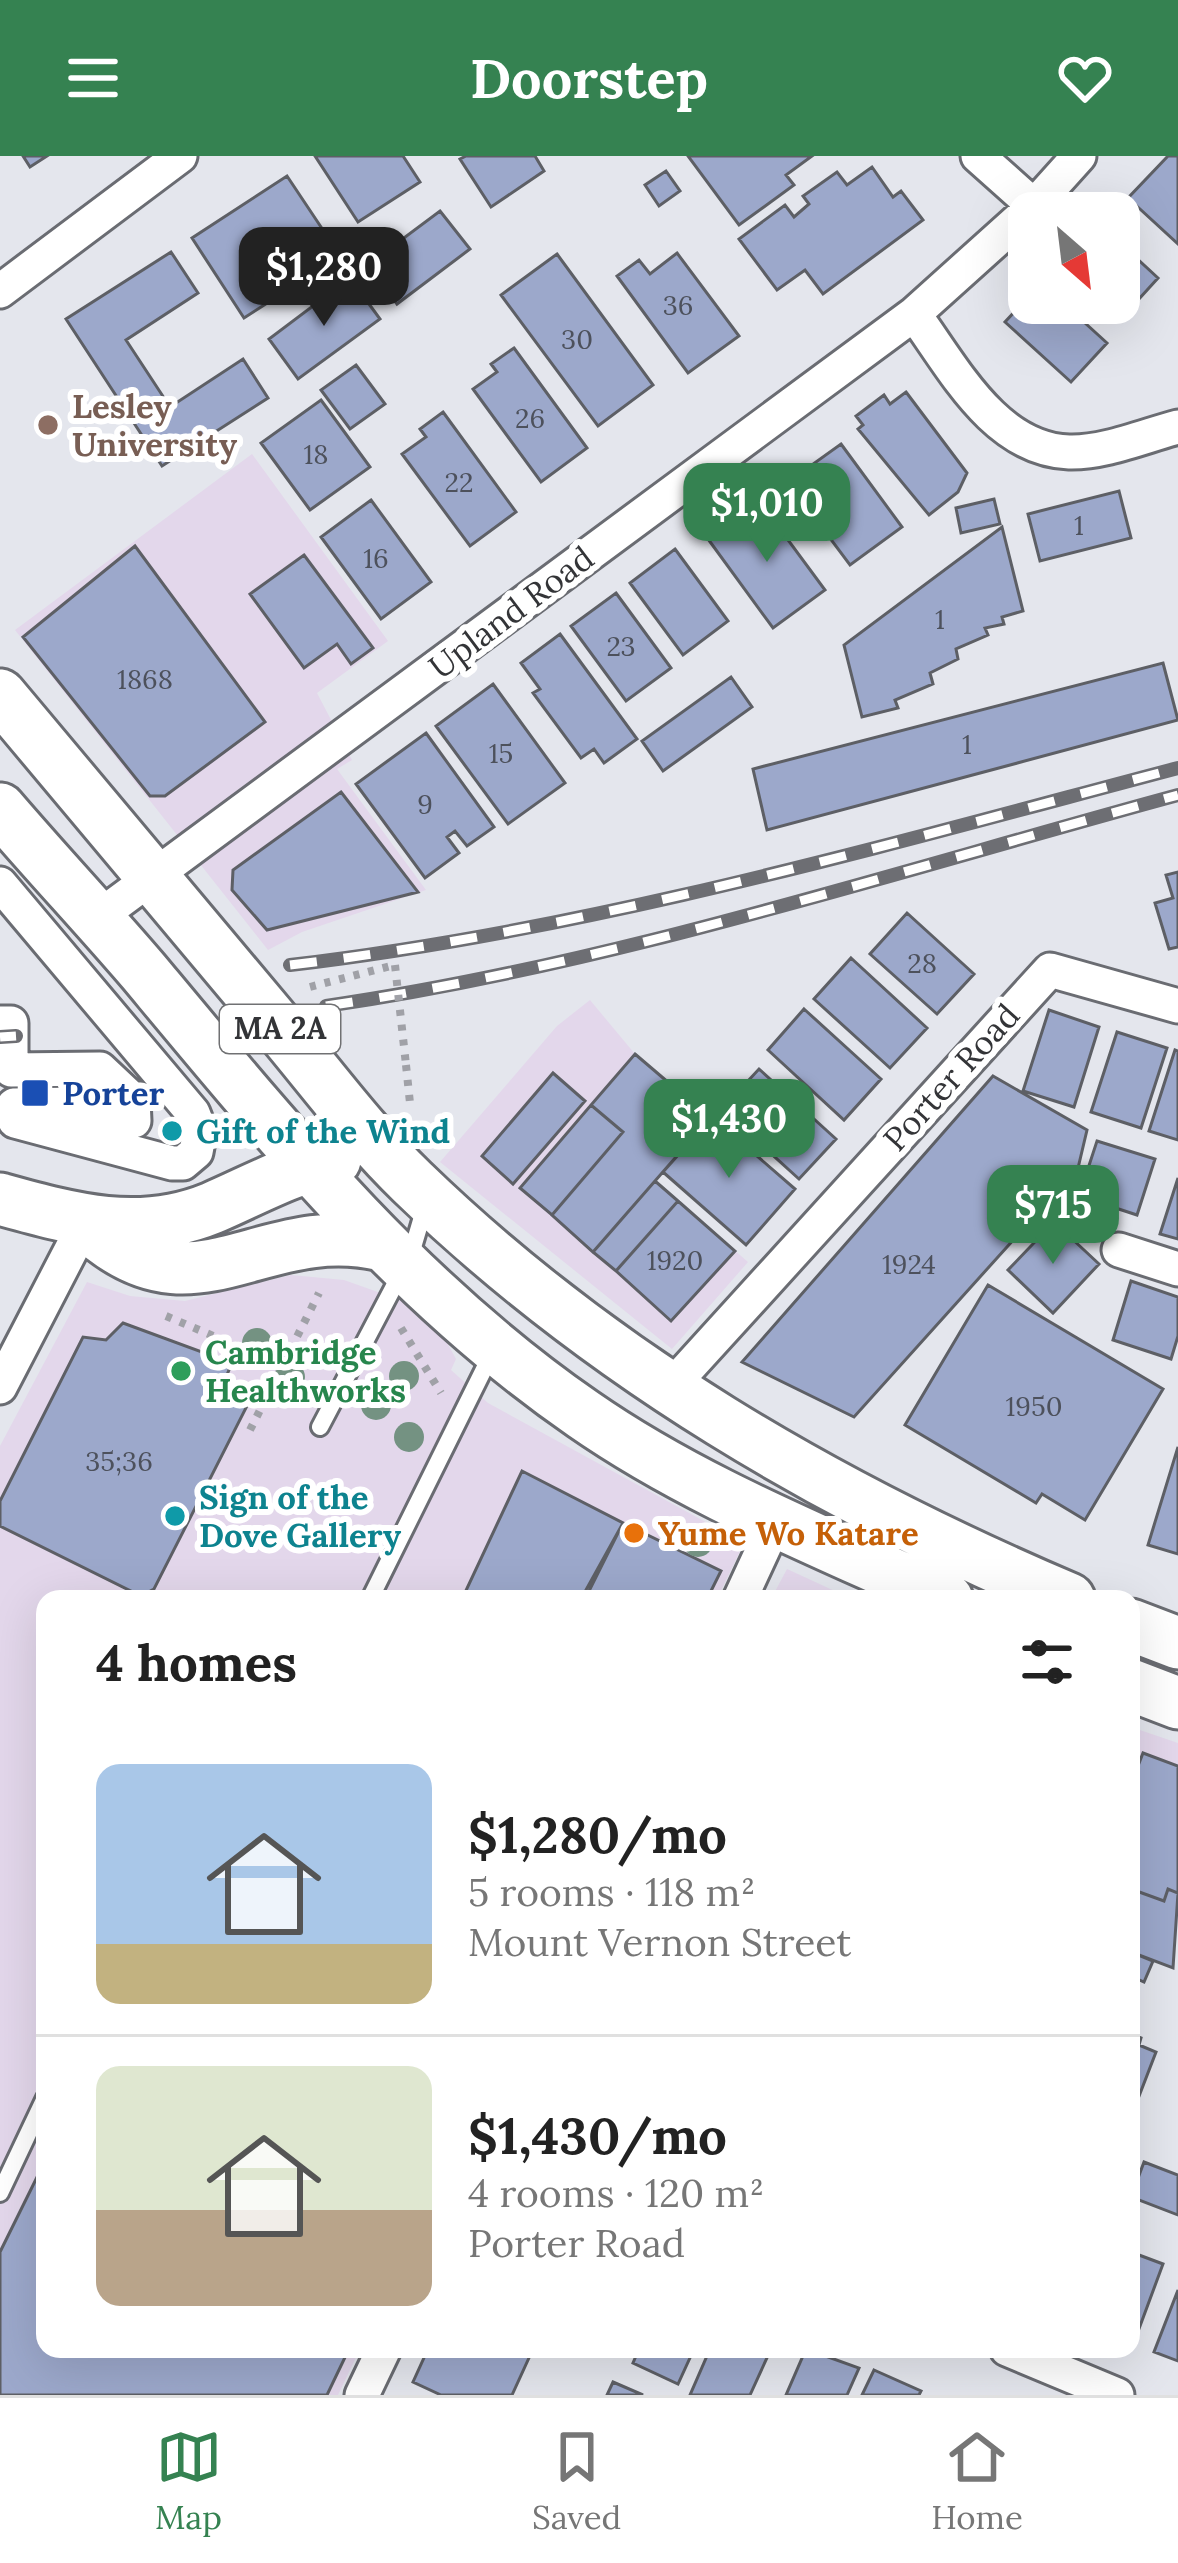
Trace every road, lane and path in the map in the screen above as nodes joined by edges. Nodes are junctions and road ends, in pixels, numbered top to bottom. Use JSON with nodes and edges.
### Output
{"nodes":[{"id":1,"x":180,"y":156,"type":"edge"},
{"id":2,"x":978,"y":156,"type":"edge"},
{"id":3,"x":1079,"y":156,"type":"edge"},
{"id":4,"x":1018,"y":192,"type":"edge"},
{"id":5,"x":1047,"y":192,"type":"edge"},
{"id":6,"x":1008,"y":229,"type":"edge"},
{"id":7,"x":0,"y":291,"type":"edge"},
{"id":8,"x":914,"y":314,"type":"junction"},
{"id":9,"x":1178,"y":427,"type":"edge"},
{"id":10,"x":0,"y":695,"type":"edge"},
{"id":11,"x":0,"y":809,"type":"edge"},
{"id":12,"x":153,"y":878,"type":"junction"},
{"id":13,"x":0,"y":884,"type":"edge"},
{"id":14,"x":98,"y":918,"type":"junction"},
{"id":15,"x":310,"y":987,"type":"dead end"},
{"id":16,"x":1178,"y":1006,"type":"edge"},
{"id":17,"x":0,"y":1023,"type":"edge"},
{"id":18,"x":410,"y":1103,"type":"dead end"},
{"id":19,"x":308,"y":1167,"type":"junction"},
{"id":20,"x":418,"y":1188,"type":"junction"},
{"id":21,"x":0,"y":1199,"type":"edge"},
{"id":22,"x":85,"y":1223,"type":"junction"},
{"id":23,"x":1119,"y":1250,"type":"dead end"},
{"id":24,"x":1178,"y":1270,"type":"edge"},
{"id":25,"x":393,"y":1276,"type":"junction"},
{"id":26,"x":319,"y":1293,"type":"dead end"},
{"id":27,"x":166,"y":1316,"type":"dead end"},
{"id":28,"x":495,"y":1348,"type":"junction"},
{"id":29,"x":282,"y":1365,"type":"junction"},
{"id":30,"x":0,"y":1387,"type":"edge"},
{"id":31,"x":668,"y":1390,"type":"junction"},
{"id":32,"x":441,"y":1393,"type":"dead end"},
{"id":33,"x":320,"y":1427,"type":"dead end"},
{"id":34,"x":250,"y":1430,"type":"dead end"},
{"id":35,"x":777,"y":1520,"type":"junction"},
{"id":36,"x":374,"y":1590,"type":"edge"},
{"id":37,"x":744,"y":1590,"type":"edge"},
{"id":38,"x":928,"y":1590,"type":"edge"},
{"id":39,"x":1050,"y":1590,"type":"edge"},
{"id":40,"x":1140,"y":1628,"type":"edge"},
{"id":41,"x":1178,"y":1643,"type":"edge"},
{"id":42,"x":36,"y":2117,"type":"edge"},
{"id":43,"x":0,"y":2193,"type":"edge"},
{"id":44,"x":380,"y":2358,"type":"edge"},
{"id":45,"x":1029,"y":2358,"type":"edge"},
{"id":46,"x":366,"y":2394,"type":"edge"},
{"id":47,"x":1118,"y":2395,"type":"edge"}],
"edges":[{"from":1,"to":7,"type":"street"},
{"from":2,"to":4,"type":"street"},
{"from":3,"to":5,"type":"street","name":"Upland Road"},
{"from":6,"to":8,"type":"street","name":"Upland Road"},
{"from":8,"to":9,"type":"street"},
{"from":8,"to":12,"type":"street","name":"Upland Road"},
{"from":10,"to":12,"type":"main road","number":"MA 2A"},
{"from":11,"to":14,"type":"main road","number":"MA 2A"},
{"from":12,"to":14,"type":"street","name":"Upland Road"},
{"from":12,"to":20,"type":"main road","number":"MA 2A"},
{"from":13,"to":17,"type":"street"},
{"from":14,"to":19,"type":"main road","number":"MA 2A"},
{"from":15,"to":18,"type":"path","bridge":true},
{"from":16,"to":31,"type":"street","name":"Porter Road"},
{"from":19,"to":20,"type":"main road"},
{"from":19,"to":22,"type":"main road"},
{"from":19,"to":25,"type":"main road","number":"MA 2A"},
{"from":20,"to":25,"type":"lane"},
{"from":20,"to":31,"type":"main road","number":"MA 2A"},
{"from":21,"to":22,"type":"main road"},
{"from":22,"to":25,"type":"main road"},
{"from":22,"to":30,"type":"street"},
{"from":23,"to":24,"type":"street"},
{"from":25,"to":28,"type":"main road","number":"MA 2A"},
{"from":25,"to":32,"type":"path"},
{"from":25,"to":33,"type":"lane"},
{"from":26,"to":29,"type":"path"},
{"from":27,"to":29,"type":"path"},
{"from":28,"to":35,"type":"main road","number":"MA 2A"},
{"from":28,"to":36,"type":"lane"},
{"from":29,"to":34,"type":"path"},
{"from":31,"to":39,"type":"main road","number":"MA 2A"},
{"from":35,"to":37,"type":"street"},
{"from":35,"to":38,"type":"main road","number":"MA 2A"},
{"from":40,"to":41,"type":"main road"},
{"from":42,"to":43,"type":"lane"},
{"from":44,"to":46,"type":"street"},
{"from":45,"to":47,"type":"street"}]}
